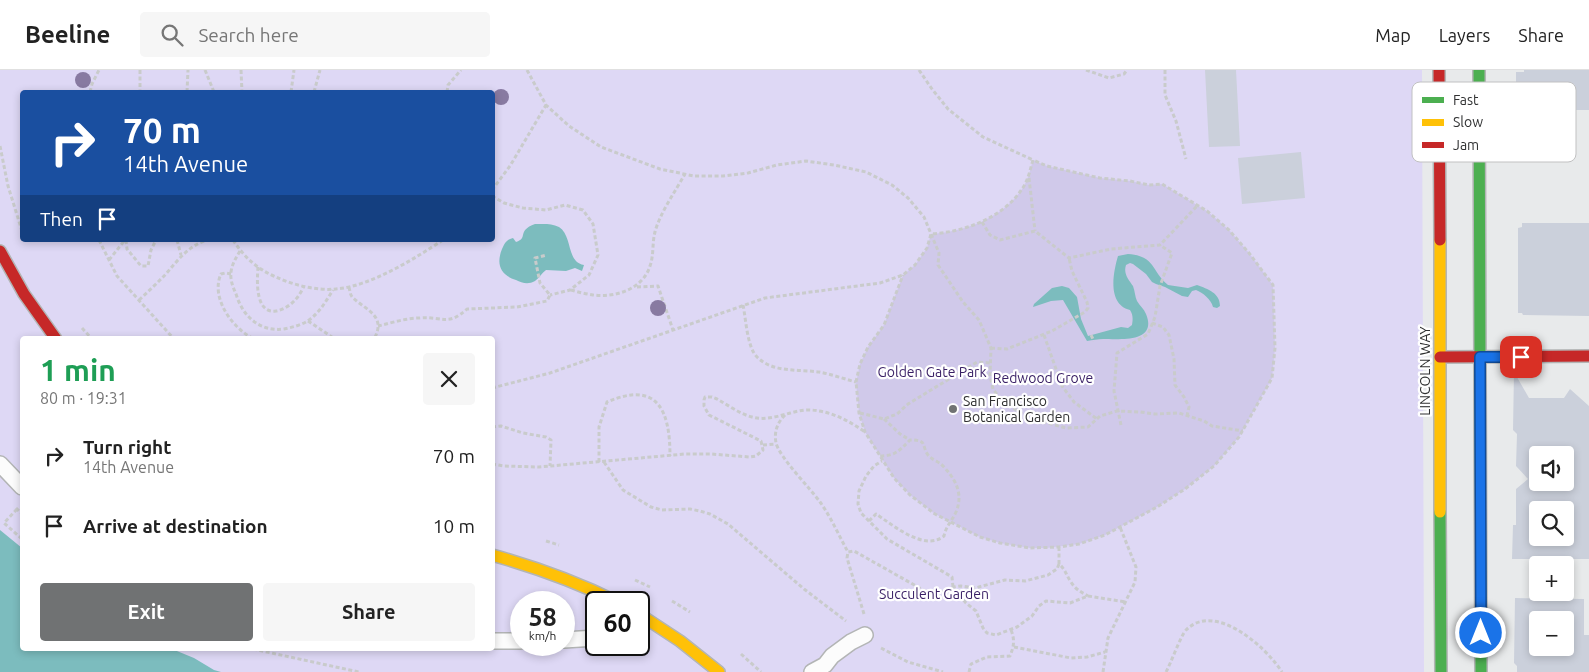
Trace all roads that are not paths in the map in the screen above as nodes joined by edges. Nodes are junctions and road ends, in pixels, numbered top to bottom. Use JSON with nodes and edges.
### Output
{"nodes":[{"id":1,"x":1439,"y":162,"type":"edge"},
{"id":2,"x":1479,"y":162,"type":"edge"},
{"id":3,"x":0,"y":252,"type":"edge"},
{"id":4,"x":54,"y":336,"type":"edge"},
{"id":5,"x":1589,"y":356,"type":"edge"},
{"id":6,"x":1440,"y":357,"type":"junction"},
{"id":7,"x":1480,"y":357,"type":"junction"},
{"id":8,"x":0,"y":464,"type":"edge"},
{"id":9,"x":20,"y":485,"type":"edge"},
{"id":10,"x":495,"y":556,"type":"edge"},
{"id":11,"x":594,"y":591,"type":"edge"},
{"id":12,"x":650,"y":621,"type":"edge"},
{"id":13,"x":866,"y":636,"type":"road end"},
{"id":14,"x":495,"y":641,"type":"edge"},
{"id":15,"x":510,"y":641,"type":"edge"},
{"id":16,"x":719,"y":672,"type":"edge"},
{"id":17,"x":812,"y":672,"type":"edge"},
{"id":18,"x":1441,"y":672,"type":"edge"},
{"id":19,"x":1481,"y":672,"type":"edge"}],
"edges":[{"from":1,"to":6,"type":"main road","name":"LINCOLN WAY"},
{"from":2,"to":7,"type":"main road"},
{"from":3,"to":4,"type":"main road"},
{"from":5,"to":7,"type":"main road"},
{"from":6,"to":7,"type":"main road"},
{"from":6,"to":18,"type":"main road","name":"LINCOLN WAY"},
{"from":7,"to":19,"type":"main road"},
{"from":8,"to":9,"type":"lane"},
{"from":10,"to":11,"type":"main road"},
{"from":12,"to":16,"type":"main road"},
{"from":13,"to":17,"type":"lane"},
{"from":14,"to":15,"type":"lane"}]}
